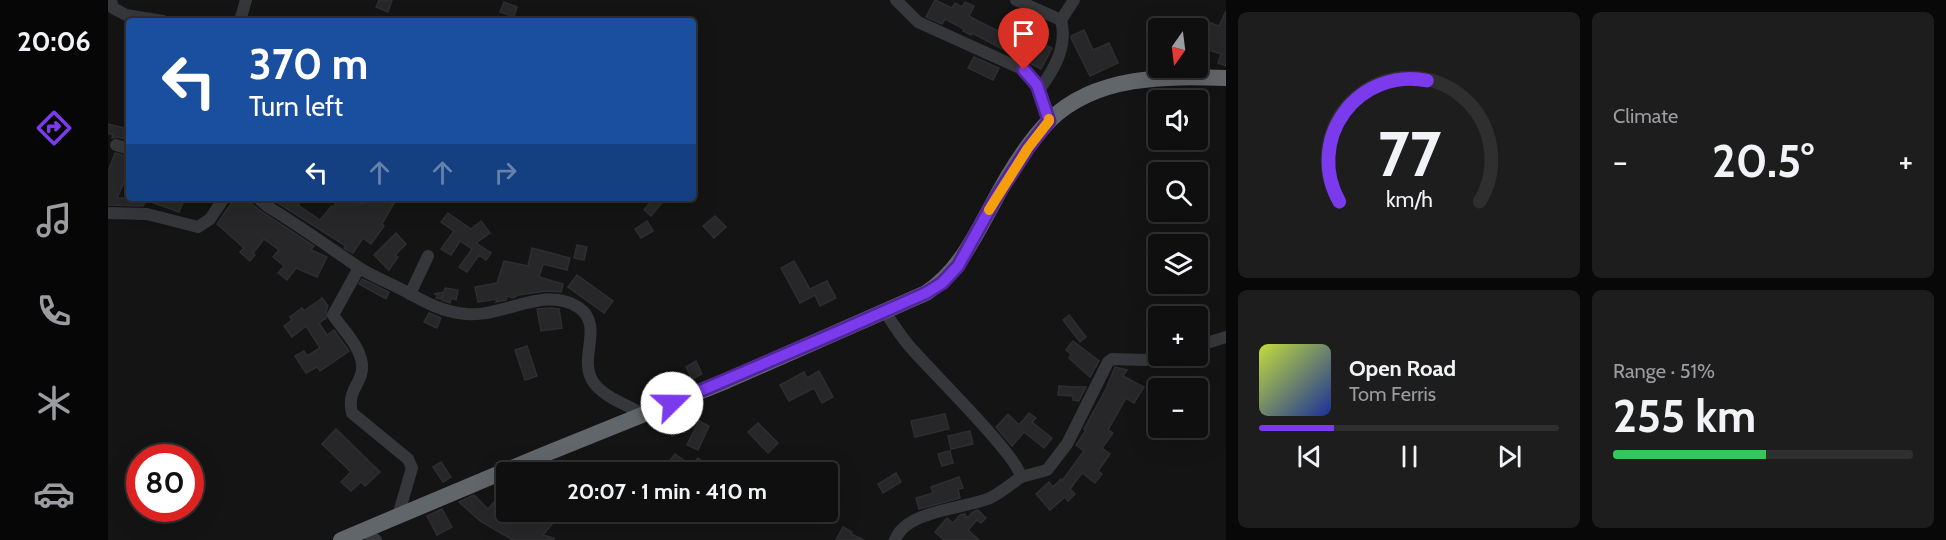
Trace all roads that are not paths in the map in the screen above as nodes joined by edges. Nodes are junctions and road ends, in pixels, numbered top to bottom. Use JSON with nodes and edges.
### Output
{"nodes":[{"id":1,"x":111,"y":0,"type":"edge"},
{"id":2,"x":246,"y":0,"type":"edge"},
{"id":3,"x":896,"y":0,"type":"edge"},
{"id":4,"x":1016,"y":0,"type":"edge"},
{"id":5,"x":1074,"y":0,"type":"edge"},
{"id":6,"x":144,"y":18,"type":"edge"},
{"id":7,"x":241,"y":18,"type":"edge"},
{"id":8,"x":1061,"y":20,"type":"junction"},
{"id":9,"x":1226,"y":78,"type":"edge"},
{"id":10,"x":1039,"y":90,"type":"junction"},
{"id":11,"x":1049,"y":121,"type":"junction"},
{"id":12,"x":116,"y":146,"type":"dead end"},
{"id":13,"x":126,"y":148,"type":"edge"},
{"id":14,"x":222,"y":201,"type":"edge"},
{"id":15,"x":261,"y":201,"type":"edge"},
{"id":16,"x":108,"y":213,"type":"edge"},
{"id":17,"x":428,"y":256,"type":"dead end"},
{"id":18,"x":359,"y":267,"type":"junction"},
{"id":19,"x":410,"y":294,"type":"junction"},
{"id":20,"x":884,"y":310,"type":"junction"},
{"id":21,"x":1226,"y":337,"type":"edge"},
{"id":22,"x":1208,"y":343,"type":"edge"},
{"id":23,"x":1148,"y":359,"type":"edge"},
{"id":24,"x":644,"y":414,"type":"junction"},
{"id":25,"x":1021,"y":477,"type":"junction"},
{"id":26,"x":398,"y":516,"type":"junction"},
{"id":27,"x":370,"y":535,"type":"edge"},
{"id":28,"x":341,"y":540,"type":"edge"},
{"id":29,"x":895,"y":540,"type":"edge"}],
"edges":[{"from":1,"to":6,"type":"street"},
{"from":2,"to":7,"type":"street"},
{"from":3,"to":10,"type":"street"},
{"from":4,"to":8,"type":"street"},
{"from":5,"to":8,"type":"street"},
{"from":8,"to":10,"type":"street"},
{"from":9,"to":11,"type":"highway"},
{"from":10,"to":11,"type":"street"},
{"from":11,"to":20,"type":"highway"},
{"from":12,"to":13,"type":"street"},
{"from":14,"to":16,"type":"street"},
{"from":15,"to":18,"type":"street"},
{"from":17,"to":19,"type":"street"},
{"from":18,"to":19,"type":"street"},
{"from":18,"to":26,"type":"street"},
{"from":19,"to":24,"type":"street"},
{"from":20,"to":24,"type":"highway"},
{"from":20,"to":25,"type":"street"},
{"from":21,"to":22,"type":"street"},
{"from":23,"to":25,"type":"street"},
{"from":24,"to":26,"type":"highway"},
{"from":25,"to":29,"type":"street"},
{"from":26,"to":27,"type":"highway"},
{"from":27,"to":28,"type":"highway"}]}
